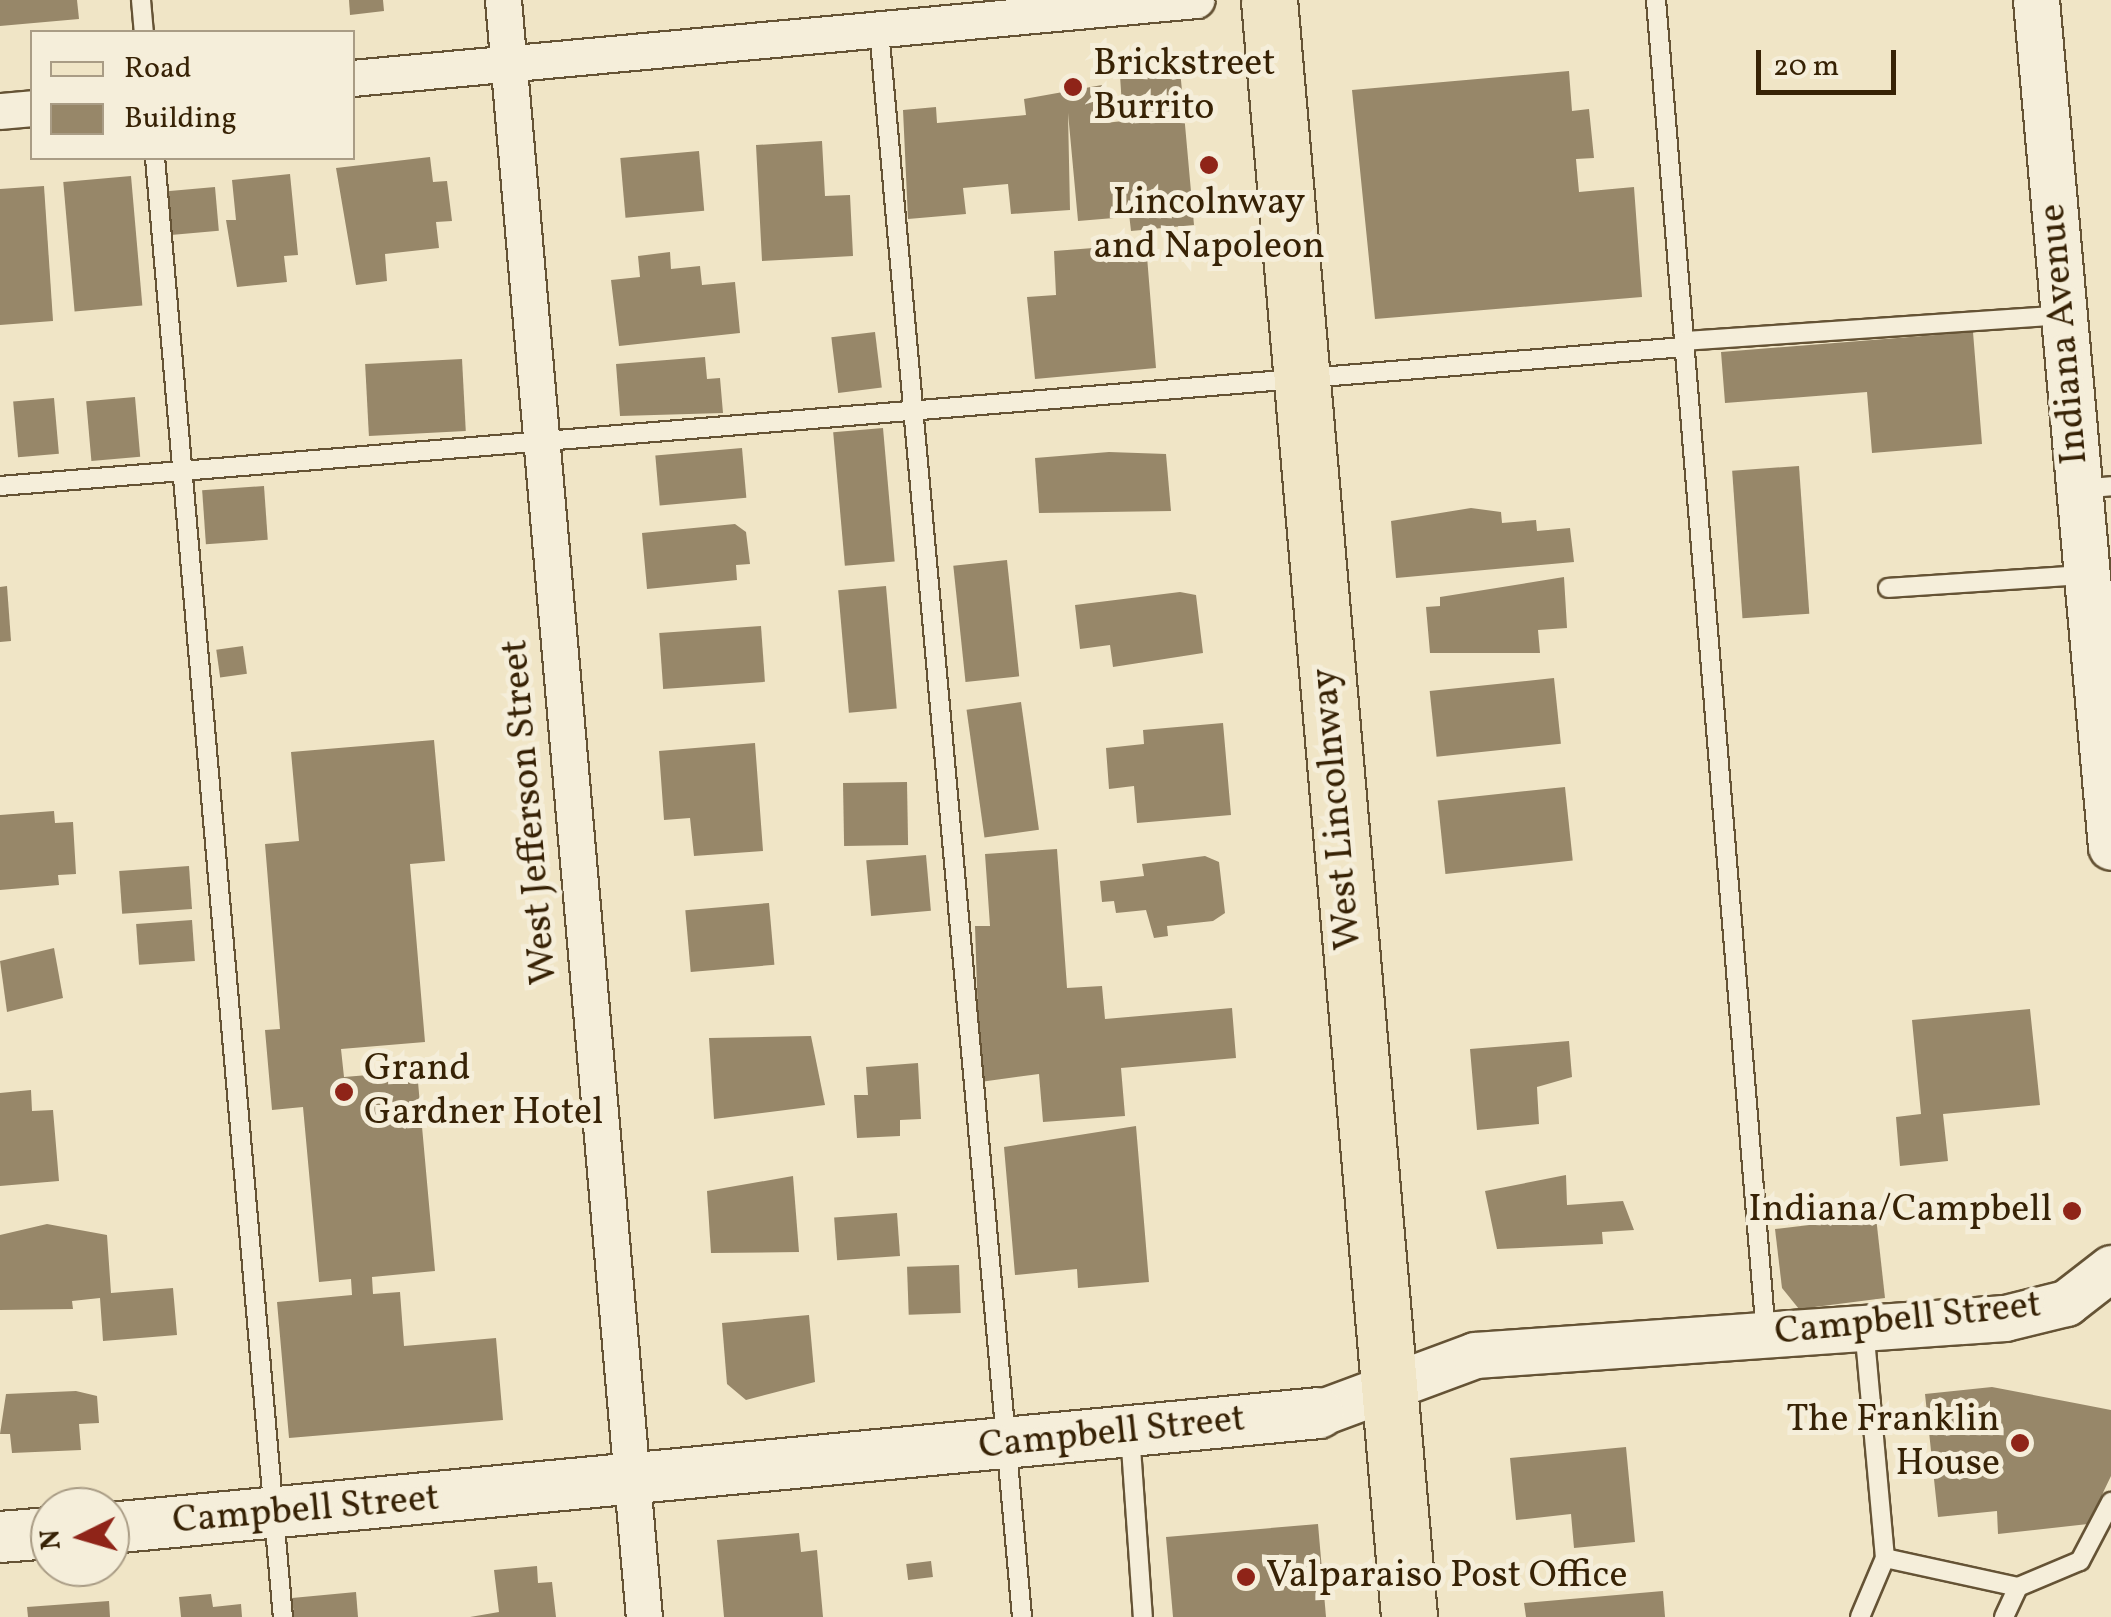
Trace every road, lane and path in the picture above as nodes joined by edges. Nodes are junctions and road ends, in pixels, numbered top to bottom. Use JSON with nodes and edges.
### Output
{"nodes":[{"id":1,"x":141,"y":0,"type":"edge"},
{"id":2,"x":502,"y":0,"type":"edge"},
{"id":3,"x":1196,"y":0,"type":"edge"},
{"id":4,"x":1269,"y":0,"type":"edge"},
{"id":5,"x":1656,"y":0,"type":"edge"},
{"id":6,"x":2036,"y":0,"type":"edge"},
{"id":7,"x":144,"y":30,"type":"edge"},
{"id":8,"x":879,"y":30,"type":"junction"},
{"id":9,"x":508,"y":64,"type":"junction"},
{"id":10,"x":355,"y":78,"type":"edge"},
{"id":11,"x":30,"y":108,"type":"edge"},
{"id":12,"x":0,"y":110,"type":"edge"},
{"id":13,"x":155,"y":160,"type":"edge"},
{"id":14,"x":2062,"y":315,"type":"junction"},
{"id":15,"x":1685,"y":344,"type":"junction"},
{"id":16,"x":1301,"y":378,"type":"junction"},
{"id":17,"x":913,"y":405,"type":"junction"},
{"id":18,"x":542,"y":444,"type":"junction"},
{"id":19,"x":182,"y":468,"type":"junction"},
{"id":20,"x":0,"y":486,"type":"edge"},
{"id":21,"x":2095,"y":487,"type":"edge"},
{"id":22,"x":2086,"y":575,"type":"junction"},
{"id":23,"x":1888,"y":588,"type":"dead end"},
{"id":24,"x":2104,"y":680,"type":"edge"},
{"id":25,"x":2111,"y":847,"type":"edge"},
{"id":26,"x":2106,"y":1280,"type":"edge"},
{"id":27,"x":1864,"y":1328,"type":"junction"},
{"id":28,"x":1766,"y":1335,"type":"junction"},
{"id":29,"x":1388,"y":1391,"type":"junction"},
{"id":30,"x":1319,"y":1413,"type":"joint"},
{"id":31,"x":1130,"y":1430,"type":"junction"},
{"id":32,"x":1005,"y":1445,"type":"junction"},
{"id":33,"x":632,"y":1484,"type":"junction"},
{"id":34,"x":2111,"y":1502,"type":"edge"},
{"id":35,"x":273,"y":1514,"type":"junction"},
{"id":36,"x":130,"y":1526,"type":"edge"},
{"id":37,"x":30,"y":1535,"type":"edge"},
{"id":38,"x":0,"y":1537,"type":"edge"},
{"id":39,"x":1885,"y":1558,"type":"junction"},
{"id":40,"x":2018,"y":1587,"type":"junction"},
{"id":41,"x":283,"y":1617,"type":"edge"},
{"id":42,"x":644,"y":1617,"type":"edge"},
{"id":43,"x":1022,"y":1617,"type":"edge"},
{"id":44,"x":1143,"y":1617,"type":"edge"},
{"id":45,"x":1408,"y":1617,"type":"edge"},
{"id":46,"x":1860,"y":1617,"type":"edge"},
{"id":47,"x":2004,"y":1617,"type":"edge"}],
"edges":[{"from":1,"to":7,"type":"lane"},
{"from":2,"to":9,"type":"street","name":"West Jefferson Street"},
{"from":3,"to":8,"type":"street"},
{"from":4,"to":16,"type":"main road","name":"West Lincolnway"},
{"from":5,"to":15,"type":"lane"},
{"from":6,"to":14,"type":"street","name":"Indiana Avenue"},
{"from":8,"to":9,"type":"street"},
{"from":8,"to":17,"type":"lane"},
{"from":9,"to":10,"type":"street"},
{"from":9,"to":18,"type":"street","name":"West Jefferson Street"},
{"from":11,"to":12,"type":"street"},
{"from":13,"to":19,"type":"lane"},
{"from":14,"to":15,"type":"lane"},
{"from":14,"to":21,"type":"street","name":"Indiana Avenue"},
{"from":15,"to":16,"type":"lane"},
{"from":15,"to":28,"type":"lane"},
{"from":16,"to":17,"type":"lane"},
{"from":16,"to":29,"type":"main road","name":"West Lincolnway"},
{"from":17,"to":18,"type":"lane"},
{"from":17,"to":32,"type":"lane"},
{"from":18,"to":19,"type":"lane"},
{"from":18,"to":33,"type":"street","name":"West Jefferson Street"},
{"from":19,"to":20,"type":"lane"},
{"from":19,"to":35,"type":"lane"},
{"from":21,"to":22,"type":"street","name":"Indiana Avenue"},
{"from":22,"to":23,"type":"lane"},
{"from":22,"to":24,"type":"street","name":"Indiana Avenue"},
{"from":24,"to":25,"type":"street","name":"Indiana Avenue"},
{"from":26,"to":27,"type":"street","name":"Campbell Street"},
{"from":27,"to":28,"type":"street","name":"Campbell Street"},
{"from":27,"to":39,"type":"lane"},
{"from":28,"to":29,"type":"street","name":"Campbell Street"},
{"from":29,"to":30,"type":"street","name":"Campbell Street"},
{"from":29,"to":45,"type":"main road","name":"West Lincolnway"},
{"from":30,"to":31,"type":"main road","name":"Campbell Street"},
{"from":31,"to":32,"type":"main road","name":"Campbell Street"},
{"from":31,"to":44,"type":"lane"},
{"from":32,"to":33,"type":"main road","name":"Campbell Street"},
{"from":32,"to":43,"type":"lane"},
{"from":33,"to":35,"type":"main road","name":"Campbell Street"},
{"from":33,"to":42,"type":"street","name":"West Jefferson Street"},
{"from":34,"to":40,"type":"lane"},
{"from":35,"to":36,"type":"main road","name":"Campbell Street"},
{"from":35,"to":41,"type":"lane"},
{"from":37,"to":38,"type":"main road"},
{"from":39,"to":40,"type":"lane"},
{"from":39,"to":46,"type":"lane"},
{"from":40,"to":47,"type":"lane"}]}
